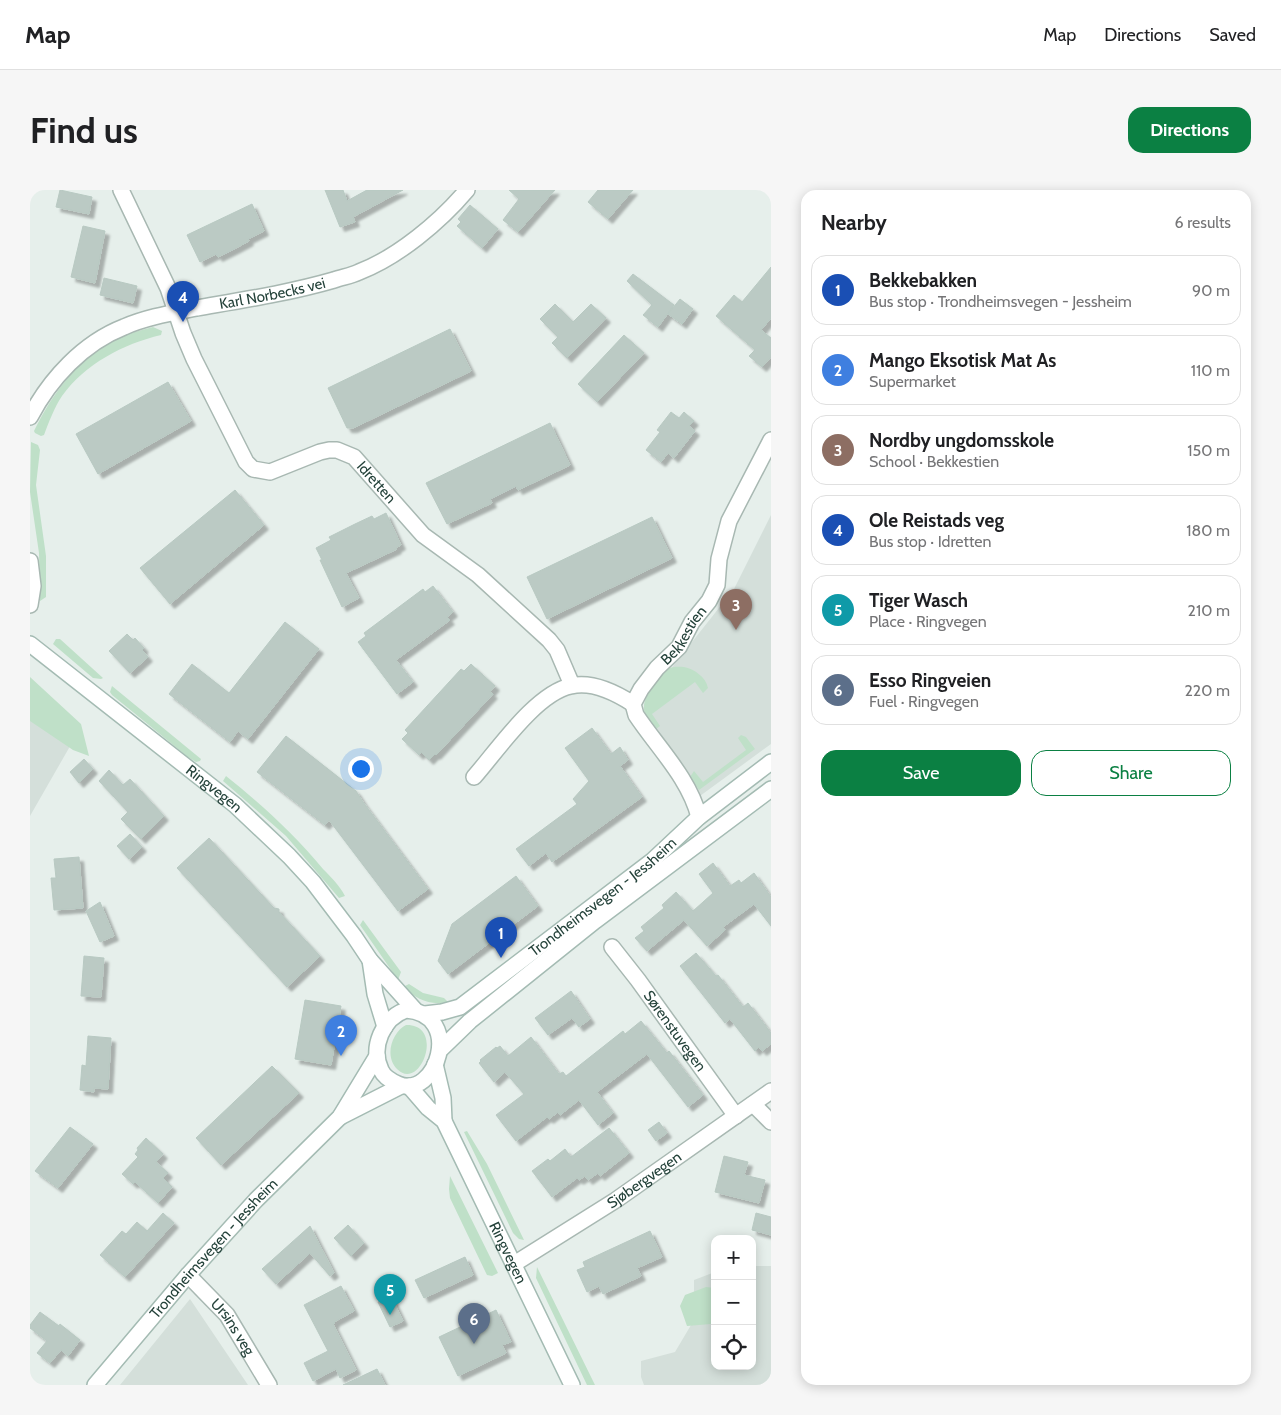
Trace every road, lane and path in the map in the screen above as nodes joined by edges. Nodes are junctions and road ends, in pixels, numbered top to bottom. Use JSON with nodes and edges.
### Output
{"nodes":[{"id":1,"x":121,"y":190,"type":"edge"},
{"id":2,"x":466,"y":190,"type":"edge"},
{"id":3,"x":176,"y":312,"type":"junction"},
{"id":4,"x":30,"y":417,"type":"edge"},
{"id":5,"x":771,"y":440,"type":"edge"},
{"id":6,"x":30,"y":561,"type":"edge"},
{"id":7,"x":30,"y":570,"type":"edge"},
{"id":8,"x":30,"y":605,"type":"edge"},
{"id":9,"x":30,"y":644,"type":"edge"},
{"id":10,"x":572,"y":686,"type":"junction"},
{"id":11,"x":633,"y":704,"type":"junction"},
{"id":12,"x":771,"y":762,"type":"edge"},
{"id":13,"x":474,"y":777,"type":"dead end"},
{"id":14,"x":771,"y":789,"type":"edge"},
{"id":15,"x":699,"y":817,"type":"junction"},
{"id":16,"x":612,"y":947,"type":"dead end"},
{"id":17,"x":370,"y":960,"type":"junction"},
{"id":18,"x":420,"y":1012,"type":"junction"},
{"id":19,"x":385,"y":1027,"type":"junction"},
{"id":20,"x":377,"y":1056,"type":"junction"},
{"id":21,"x":438,"y":1057,"type":"junction"},
{"id":22,"x":405,"y":1086,"type":"junction"},
{"id":23,"x":771,"y":1092,"type":"edge"},
{"id":24,"x":753,"y":1104,"type":"junction"},
{"id":25,"x":736,"y":1116,"type":"junction"},
{"id":26,"x":340,"y":1117,"type":"junction"},
{"id":27,"x":444,"y":1120,"type":"junction"},
{"id":28,"x":771,"y":1122,"type":"edge"},
{"id":29,"x":514,"y":1264,"type":"junction"},
{"id":30,"x":188,"y":1275,"type":"junction"},
{"id":31,"x":95,"y":1385,"type":"edge"},
{"id":32,"x":269,"y":1385,"type":"edge"},
{"id":33,"x":572,"y":1385,"type":"edge"}],
"edges":[{"from":1,"to":3,"type":"street","name":"Idretten"},
{"from":2,"to":3,"type":"street","name":"Karl Norbecks vei"},
{"from":3,"to":4,"type":"street","name":"Karl Norbecks vei"},
{"from":3,"to":10,"type":"street","name":"Idretten"},
{"from":5,"to":11,"type":"street","name":"Bekkestien"},
{"from":6,"to":7,"type":"street"},
{"from":7,"to":8,"type":"street"},
{"from":9,"to":17,"type":"street","name":"Ringvegen"},
{"from":10,"to":11,"type":"street"},
{"from":10,"to":13,"type":"street"},
{"from":11,"to":15,"type":"street"},
{"from":12,"to":15,"type":"street","name":"Trondheimsvegen - Jessheim"},
{"from":14,"to":21,"type":"street","name":"Trondheimsvegen - Jessheim"},
{"from":15,"to":18,"type":"street","name":"Trondheimsvegen - Jessheim"},
{"from":16,"to":25,"type":"street","name":"Sørenstuvegen"},
{"from":17,"to":18,"type":"street","name":"Ringvegen"},
{"from":17,"to":19,"type":"street","name":"Ringvegen"},
{"from":18,"to":19,"type":"street"},
{"from":18,"to":21,"type":"street"},
{"from":19,"to":20,"type":"street"},
{"from":20,"to":22,"type":"street"},
{"from":20,"to":26,"type":"street","name":"Trondheimsvegen - Jessheim"},
{"from":21,"to":22,"type":"street"},
{"from":21,"to":27,"type":"street","name":"Ringvegen"},
{"from":22,"to":26,"type":"street","name":"Trondheimsvegen - Jessheim"},
{"from":22,"to":27,"type":"street","name":"Ringvegen"},
{"from":23,"to":24,"type":"street","name":"Sjøbergvegen"},
{"from":24,"to":25,"type":"street","name":"Sjøbergvegen"},
{"from":24,"to":28,"type":"street"},
{"from":25,"to":29,"type":"street","name":"Sjøbergvegen"},
{"from":26,"to":30,"type":"street","name":"Trondheimsvegen - Jessheim"},
{"from":27,"to":29,"type":"street","name":"Ringvegen"},
{"from":29,"to":33,"type":"street","name":"Ringvegen"},
{"from":30,"to":31,"type":"street","name":"Trondheimsvegen - Jessheim"},
{"from":30,"to":32,"type":"street","name":"Ursins veg"}]}
